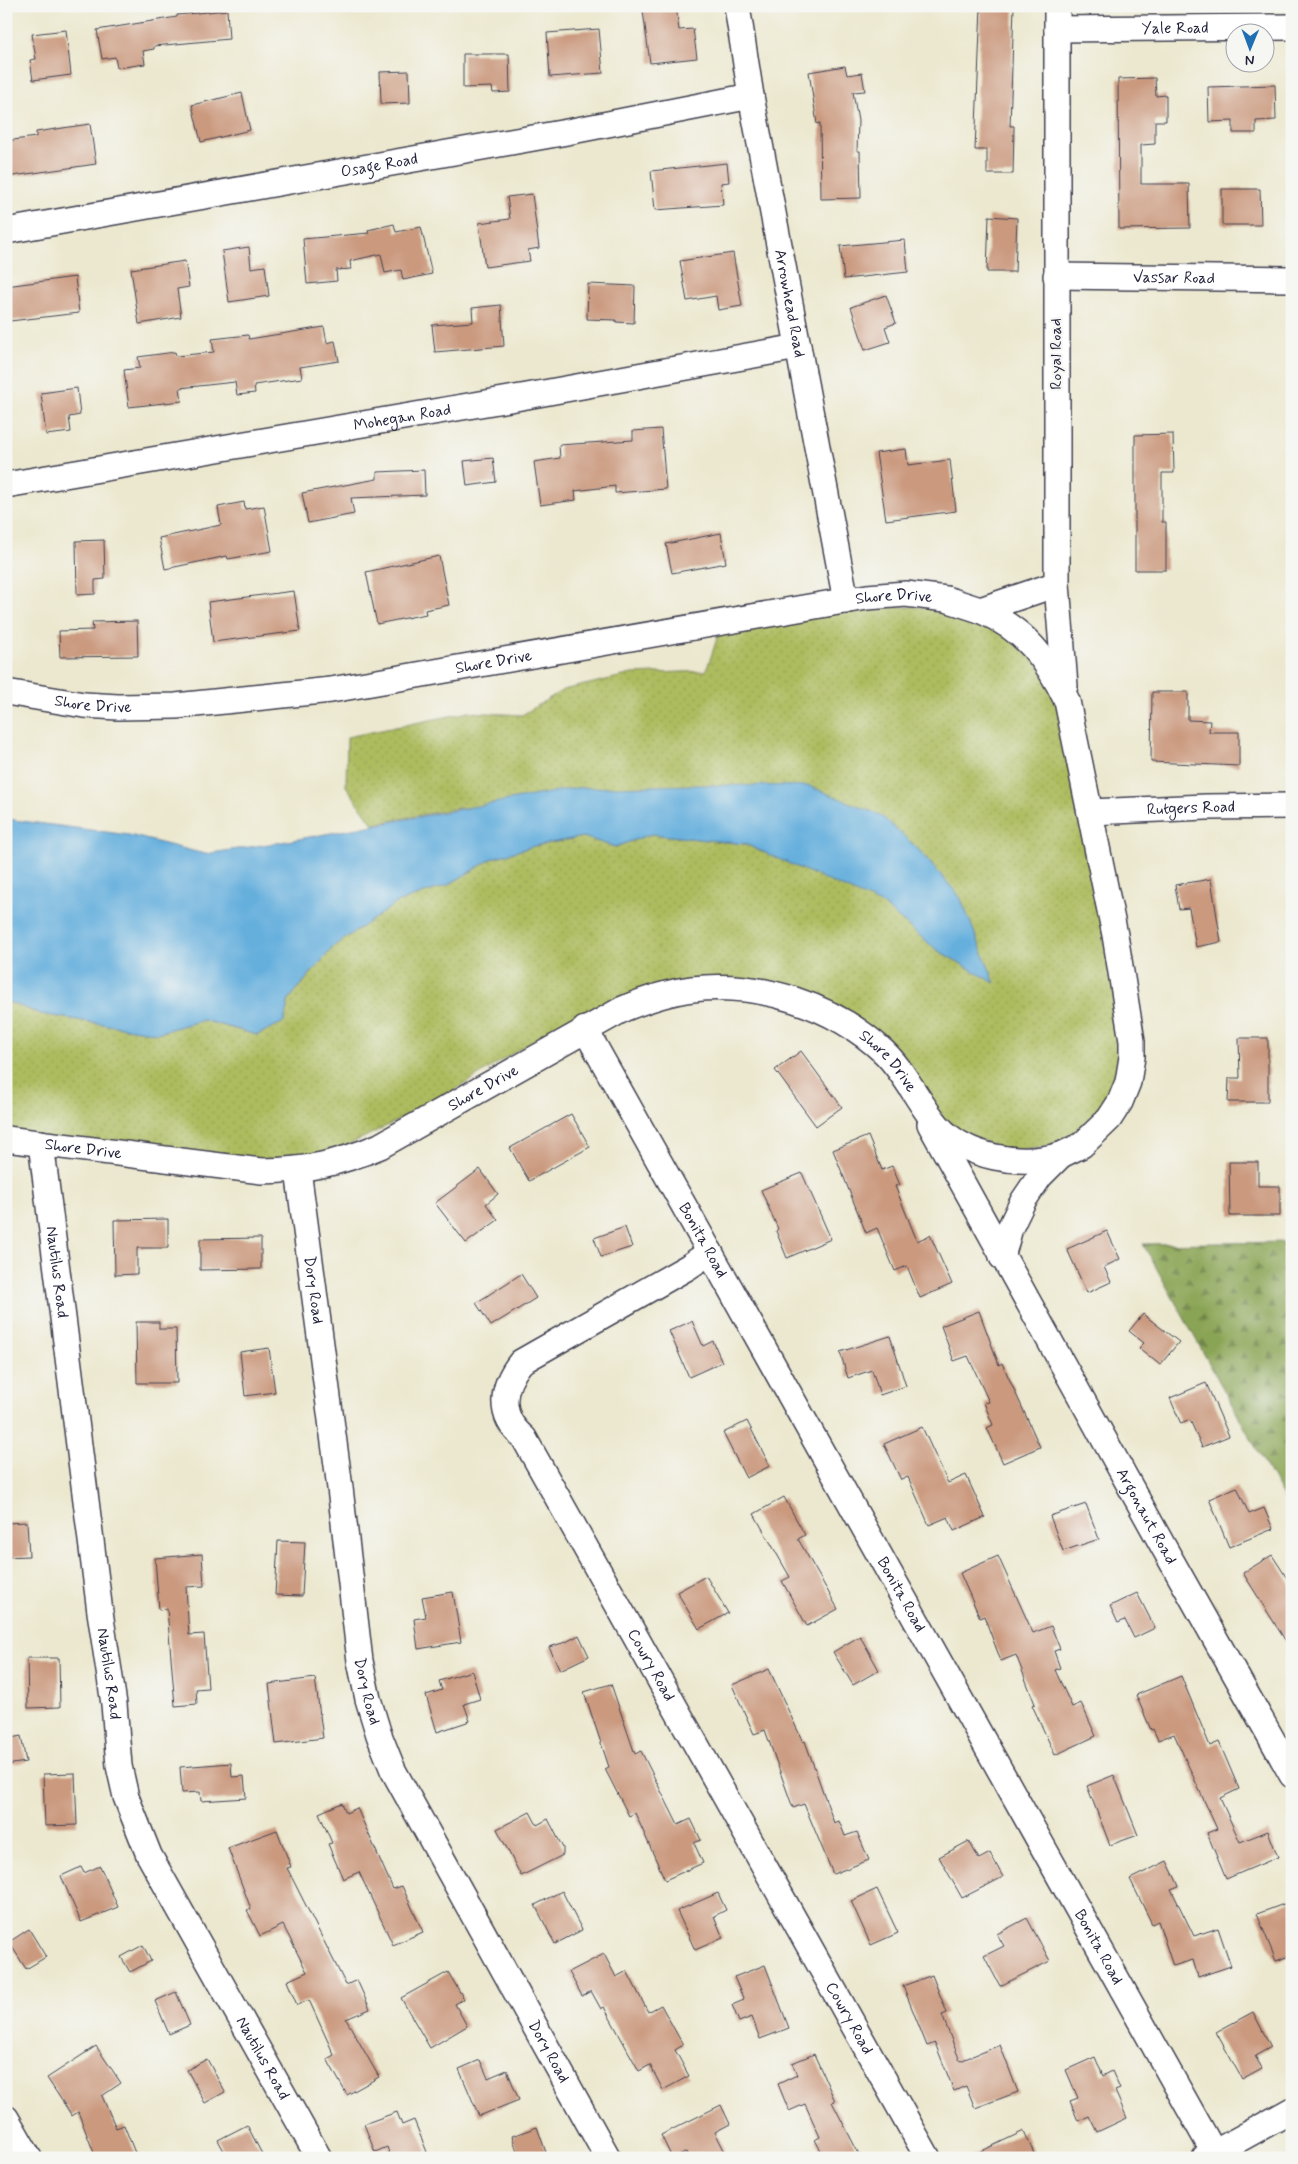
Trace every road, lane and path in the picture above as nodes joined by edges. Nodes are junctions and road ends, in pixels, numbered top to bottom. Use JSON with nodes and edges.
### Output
{"nodes":[{"id":1,"x":737,"y":6,"type":"edge"},
{"id":2,"x":1057,"y":17,"type":"edge"},
{"id":3,"x":1292,"y":27,"type":"edge"},
{"id":4,"x":751,"y":96,"type":"junction"},
{"id":5,"x":6,"y":231,"type":"edge"},
{"id":6,"x":1056,"y":276,"type":"junction"},
{"id":7,"x":1292,"y":279,"type":"edge"},
{"id":8,"x":798,"y":347,"type":"junction"},
{"id":9,"x":6,"y":485,"type":"edge"},
{"id":10,"x":1057,"y":584,"type":"junction"},
{"id":11,"x":846,"y":600,"type":"junction"},
{"id":12,"x":980,"y":610,"type":"junction"},
{"id":13,"x":6,"y":692,"type":"edge"},
{"id":14,"x":1067,"y":700,"type":"junction"},
{"id":15,"x":1292,"y":806,"type":"edge"},
{"id":16,"x":1090,"y":812,"type":"junction"},
{"id":17,"x":585,"y":1029,"type":"junction"},
{"id":18,"x":916,"y":1097,"type":"junction"},
{"id":19,"x":6,"y":1139,"type":"edge"},
{"id":20,"x":42,"y":1143,"type":"junction"},
{"id":21,"x":1061,"y":1155,"type":"junction"},
{"id":22,"x":298,"y":1170,"type":"junction"},
{"id":23,"x":710,"y":1252,"type":"junction"},
{"id":24,"x":1002,"y":1257,"type":"junction"},
{"id":25,"x":1292,"y":1775,"type":"edge"},
{"id":26,"x":1292,"y":2110,"type":"edge"},
{"id":27,"x":6,"y":2118,"type":"edge"},
{"id":28,"x":1212,"y":2156,"type":"edge"},
{"id":29,"x":29,"y":2158,"type":"edge"},
{"id":30,"x":319,"y":2158,"type":"edge"},
{"id":31,"x":608,"y":2158,"type":"edge"},
{"id":32,"x":928,"y":2158,"type":"edge"}],
"edges":[{"from":1,"to":4,"type":"street","name":"Arrowhead Road"},
{"from":2,"to":3,"type":"street","name":"Yale Road"},
{"from":2,"to":6,"type":"street","name":"Royal Road"},
{"from":4,"to":5,"type":"street","name":"Osage Road"},
{"from":4,"to":8,"type":"street","name":"Arrowhead Road"},
{"from":6,"to":7,"type":"street","name":"Vassar Road"},
{"from":6,"to":10,"type":"street","name":"Royal Road"},
{"from":8,"to":9,"type":"street","name":"Mohegan Road"},
{"from":8,"to":11,"type":"street","name":"Arrowhead Road"},
{"from":10,"to":12,"type":"street"},
{"from":10,"to":14,"type":"street","name":"Royal Road"},
{"from":11,"to":12,"type":"street","name":"Shore Drive"},
{"from":11,"to":13,"type":"street","name":"Shore Drive"},
{"from":12,"to":14,"type":"street","name":"Shore Drive"},
{"from":14,"to":16,"type":"street","name":"Shore Drive"},
{"from":15,"to":16,"type":"street","name":"Rutgers Road"},
{"from":16,"to":21,"type":"street","name":"Shore Drive"},
{"from":17,"to":18,"type":"street","name":"Shore Drive"},
{"from":17,"to":22,"type":"street","name":"Shore Drive"},
{"from":17,"to":23,"type":"street","name":"Bonita Road"},
{"from":18,"to":21,"type":"street","name":"Shore Drive"},
{"from":18,"to":24,"type":"street","name":"Shore Drive"},
{"from":19,"to":20,"type":"street","name":"Shore Drive"},
{"from":20,"to":22,"type":"street","name":"Shore Drive"},
{"from":20,"to":30,"type":"street","name":"Nautilus Road"},
{"from":21,"to":24,"type":"street","name":"Shore Drive"},
{"from":22,"to":31,"type":"street","name":"Dory Road"},
{"from":23,"to":28,"type":"street","name":"Bonita Road"},
{"from":23,"to":32,"type":"street","name":"Cowry Road"},
{"from":24,"to":25,"type":"street","name":"Argonaut Road"},
{"from":26,"to":28,"type":"street"},
{"from":27,"to":29,"type":"street"}]}
